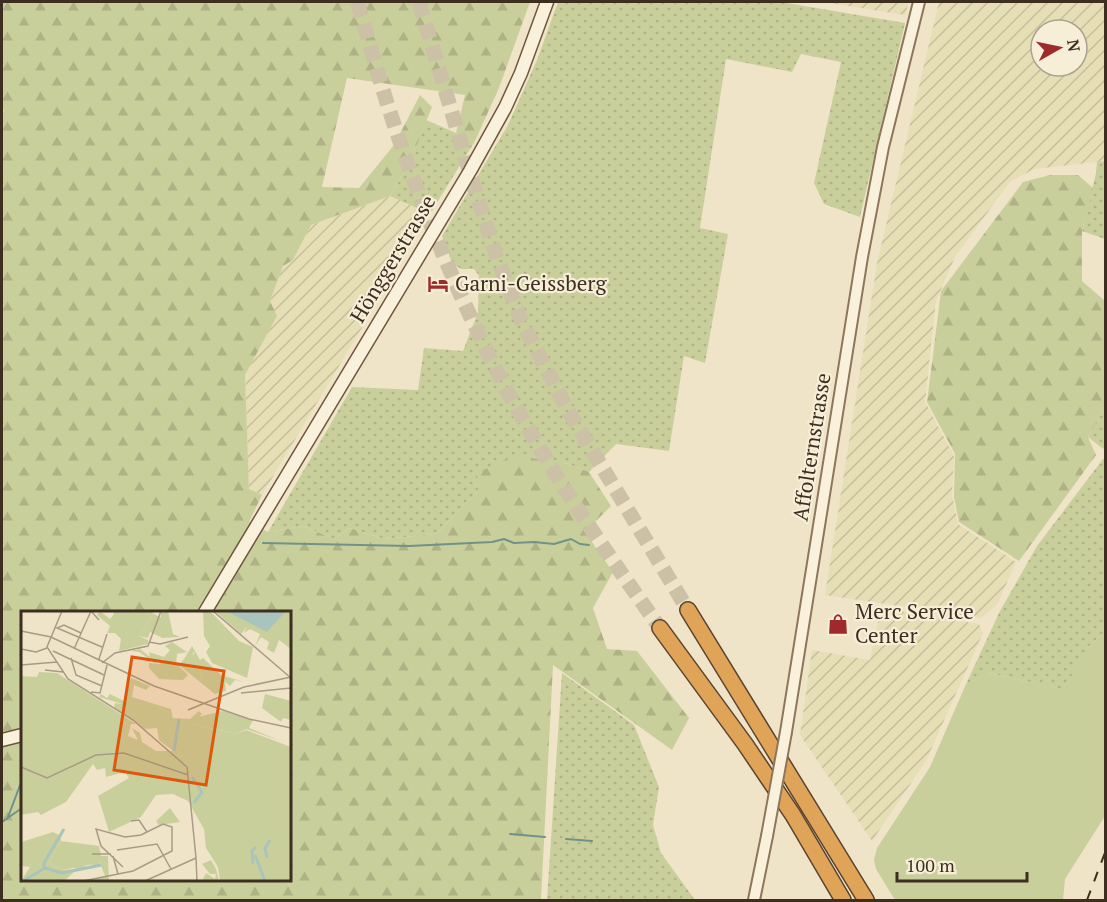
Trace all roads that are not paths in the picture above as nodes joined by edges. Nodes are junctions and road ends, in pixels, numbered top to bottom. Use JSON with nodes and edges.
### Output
{"nodes":[{"id":1,"x":547,"y":2,"type":"edge"},
{"id":2,"x":919,"y":2,"type":"edge"},
{"id":3,"x":688,"y":610,"type":"tunnel mouth"},
{"id":4,"x":206,"y":611,"type":"edge"},
{"id":5,"x":660,"y":628,"type":"tunnel mouth"},
{"id":6,"x":21,"y":735,"type":"edge"},
{"id":7,"x":2,"y":740,"type":"edge"},
{"id":8,"x":754,"y":900,"type":"edge"},
{"id":9,"x":843,"y":900,"type":"edge"},
{"id":10,"x":866,"y":900,"type":"edge"}],
"edges":[{"from":1,"to":4,"type":"main road","name":"Hönggerstrasse"},
{"from":2,"to":8,"type":"street","name":"Affolternstrasse","bridge":true},
{"from":3,"to":10,"type":"highway"},
{"from":5,"to":9,"type":"highway"},
{"from":6,"to":7,"type":"main road"}]}
